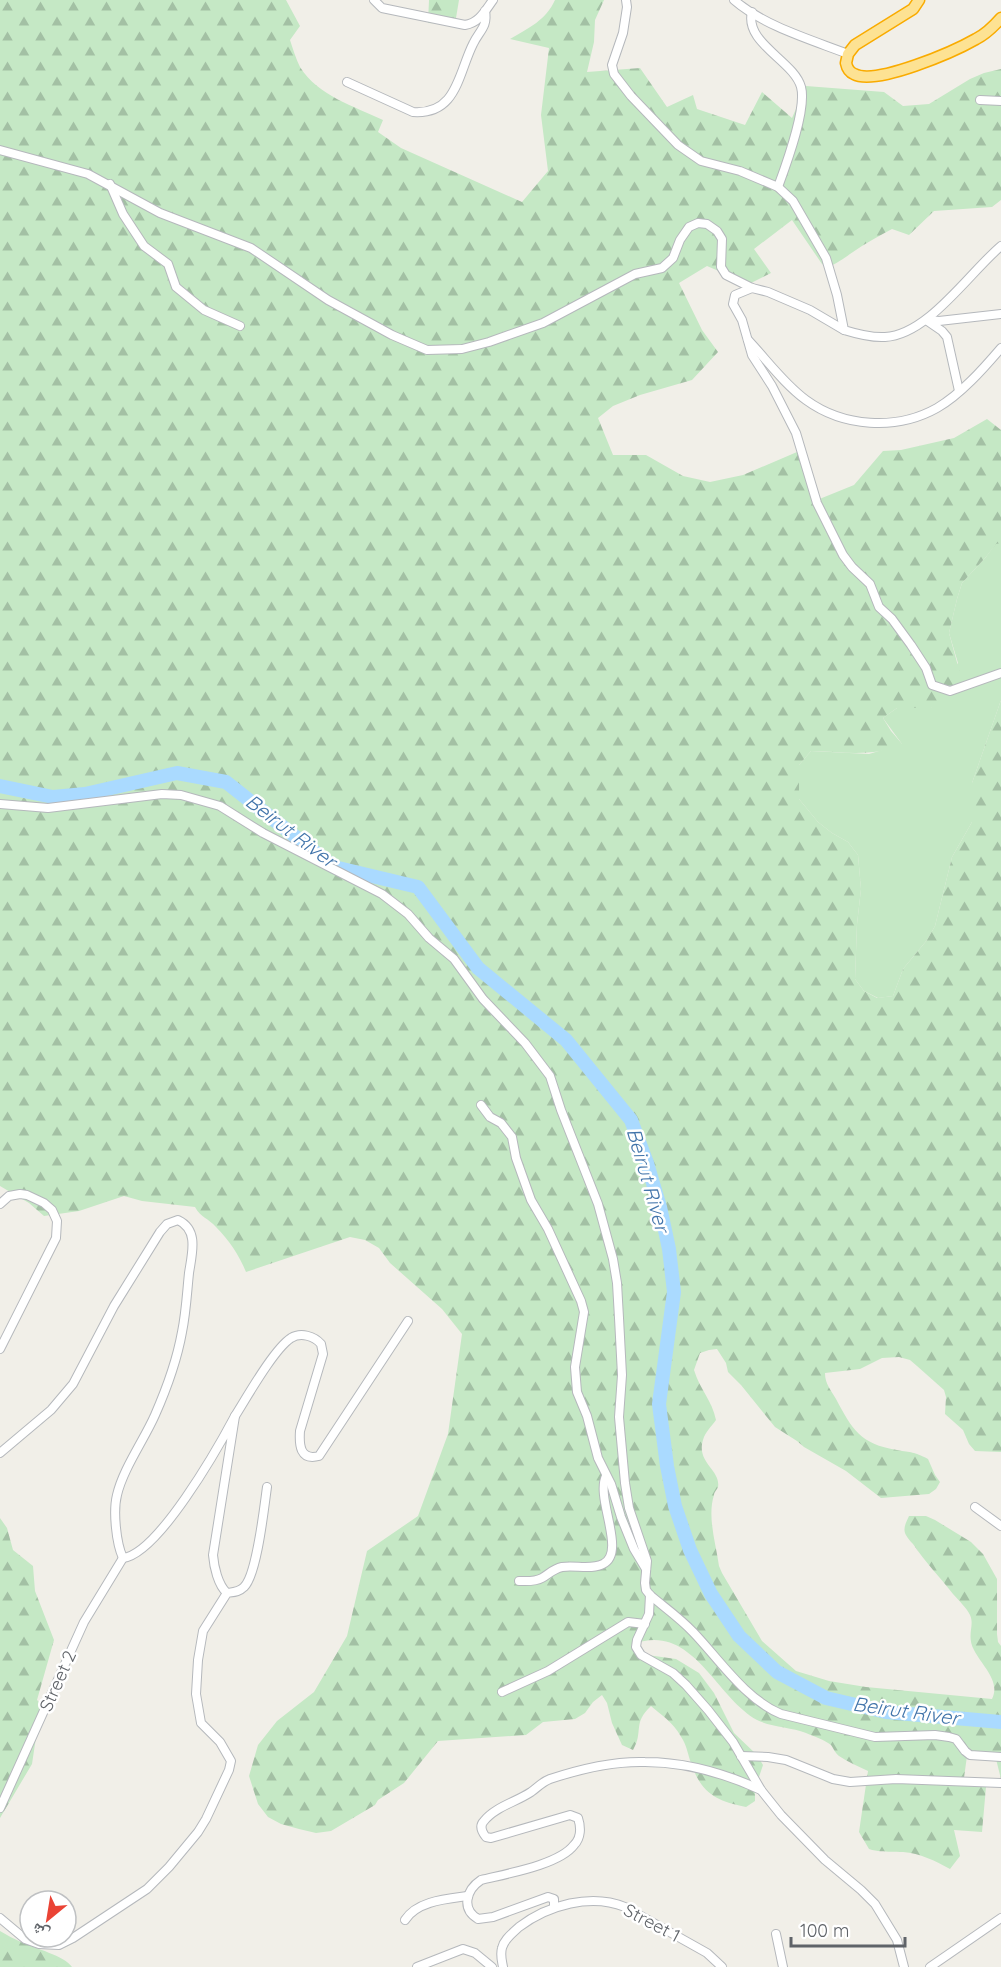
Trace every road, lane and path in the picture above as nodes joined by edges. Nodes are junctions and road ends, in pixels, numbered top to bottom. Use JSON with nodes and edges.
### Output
{"nodes":[{"id":1,"x":374,"y":0,"type":"edge"},
{"id":2,"x":493,"y":0,"type":"edge"},
{"id":3,"x":626,"y":0,"type":"edge"},
{"id":4,"x":734,"y":0,"type":"edge"},
{"id":5,"x":919,"y":0,"type":"edge"},
{"id":6,"x":485,"y":11,"type":"junction"},
{"id":7,"x":752,"y":12,"type":"junction"},
{"id":8,"x":1001,"y":18,"type":"edge"},
{"id":9,"x":848,"y":54,"type":"junction"},
{"id":10,"x":347,"y":82,"type":"dead end"},
{"id":11,"x":980,"y":100,"type":"dead end"},
{"id":12,"x":1001,"y":101,"type":"edge"},
{"id":13,"x":0,"y":150,"type":"edge"},
{"id":14,"x":110,"y":184,"type":"junction"},
{"id":15,"x":778,"y":187,"type":"junction"},
{"id":16,"x":1001,"y":246,"type":"edge"},
{"id":17,"x":752,"y":288,"type":"junction"},
{"id":18,"x":1001,"y":314,"type":"edge"},
{"id":19,"x":926,"y":320,"type":"junction"},
{"id":20,"x":240,"y":326,"type":"dead end"},
{"id":21,"x":844,"y":330,"type":"junction"},
{"id":22,"x":747,"y":338,"type":"junction"},
{"id":23,"x":1001,"y":348,"type":"edge"},
{"id":24,"x":959,"y":391,"type":"junction"},
{"id":25,"x":1001,"y":673,"type":"edge"},
{"id":26,"x":0,"y":804,"type":"edge"},
{"id":27,"x":481,"y":1105,"type":"dead end"},
{"id":28,"x":0,"y":1204,"type":"edge"},
{"id":29,"x":408,"y":1321,"type":"dead end"},
{"id":30,"x":0,"y":1348,"type":"edge"},
{"id":31,"x":235,"y":1416,"type":"junction"},
{"id":32,"x":0,"y":1453,"type":"edge"},
{"id":33,"x":606,"y":1476,"type":"junction"},
{"id":34,"x":267,"y":1488,"type":"dead end"},
{"id":35,"x":975,"y":1508,"type":"dead end"},
{"id":36,"x":1001,"y":1526,"type":"edge"},
{"id":37,"x":123,"y":1558,"type":"junction"},
{"id":38,"x":646,"y":1571,"type":"junction"},
{"id":39,"x":519,"y":1581,"type":"dead end"},
{"id":40,"x":227,"y":1593,"type":"junction"},
{"id":41,"x":650,"y":1595,"type":"junction"},
{"id":42,"x":645,"y":1624,"type":"junction"},
{"id":43,"x":502,"y":1692,"type":"dead end"},
{"id":44,"x":741,"y":1756,"type":"junction"},
{"id":45,"x":1001,"y":1757,"type":"edge"},
{"id":46,"x":1001,"y":1783,"type":"edge"},
{"id":47,"x":761,"y":1790,"type":"junction"},
{"id":48,"x":0,"y":1808,"type":"edge"},
{"id":49,"x":468,"y":1896,"type":"junction"},
{"id":50,"x":554,"y":1907,"type":"junction"},
{"id":51,"x":0,"y":1918,"type":"edge"},
{"id":52,"x":1001,"y":1918,"type":"edge"},
{"id":53,"x":405,"y":1920,"type":"dead end"},
{"id":54,"x":776,"y":1934,"type":"dead end"},
{"id":55,"x":417,"y":1967,"type":"edge"},
{"id":56,"x":492,"y":1967,"type":"edge"},
{"id":57,"x":503,"y":1967,"type":"edge"},
{"id":58,"x":722,"y":1967,"type":"edge"},
{"id":59,"x":783,"y":1967,"type":"edge"},
{"id":60,"x":904,"y":1967,"type":"edge"},
{"id":61,"x":930,"y":1967,"type":"edge"}],
"edges":[{"from":1,"to":6,"type":"street"},
{"from":2,"to":6,"type":"street"},
{"from":3,"to":15,"type":"street"},
{"from":4,"to":7,"type":"street"},
{"from":5,"to":9,"type":"highway"},
{"from":6,"to":10,"type":"street"},
{"from":7,"to":9,"type":"street"},
{"from":7,"to":15,"type":"street"},
{"from":8,"to":9,"type":"highway"},
{"from":11,"to":12,"type":"street"},
{"from":13,"to":14,"type":"street"},
{"from":14,"to":17,"type":"street"},
{"from":14,"to":20,"type":"street"},
{"from":15,"to":21,"type":"street"},
{"from":16,"to":19,"type":"street"},
{"from":17,"to":21,"type":"street"},
{"from":17,"to":22,"type":"street"},
{"from":18,"to":19,"type":"street"},
{"from":19,"to":21,"type":"street"},
{"from":19,"to":24,"type":"street"},
{"from":22,"to":24,"type":"street"},
{"from":22,"to":25,"type":"street"},
{"from":23,"to":24,"type":"street"},
{"from":26,"to":38,"type":"street"},
{"from":27,"to":33,"type":"street"},
{"from":28,"to":30,"type":"street"},
{"from":29,"to":31,"type":"street"},
{"from":31,"to":37,"type":"street"},
{"from":31,"to":40,"type":"street"},
{"from":32,"to":37,"type":"street"},
{"from":33,"to":38,"type":"street"},
{"from":33,"to":39,"type":"street"},
{"from":34,"to":40,"type":"street"},
{"from":35,"to":36,"type":"street"},
{"from":37,"to":48,"type":"street","name":"Street 2"},
{"from":38,"to":41,"type":"street"},
{"from":40,"to":51,"type":"street"},
{"from":41,"to":42,"type":"street"},
{"from":41,"to":45,"type":"street"},
{"from":42,"to":43,"type":"street"},
{"from":42,"to":44,"type":"street"},
{"from":44,"to":46,"type":"street"},
{"from":44,"to":47,"type":"street"},
{"from":47,"to":49,"type":"street"},
{"from":47,"to":60,"type":"street"},
{"from":49,"to":50,"type":"street"},
{"from":49,"to":53,"type":"street"},
{"from":50,"to":57,"type":"street","name":"Street 1"},
{"from":50,"to":58,"type":"street","name":"Street 1"},
{"from":52,"to":61,"type":"street"},
{"from":54,"to":59,"type":"street"},
{"from":55,"to":56,"type":"street"}]}
